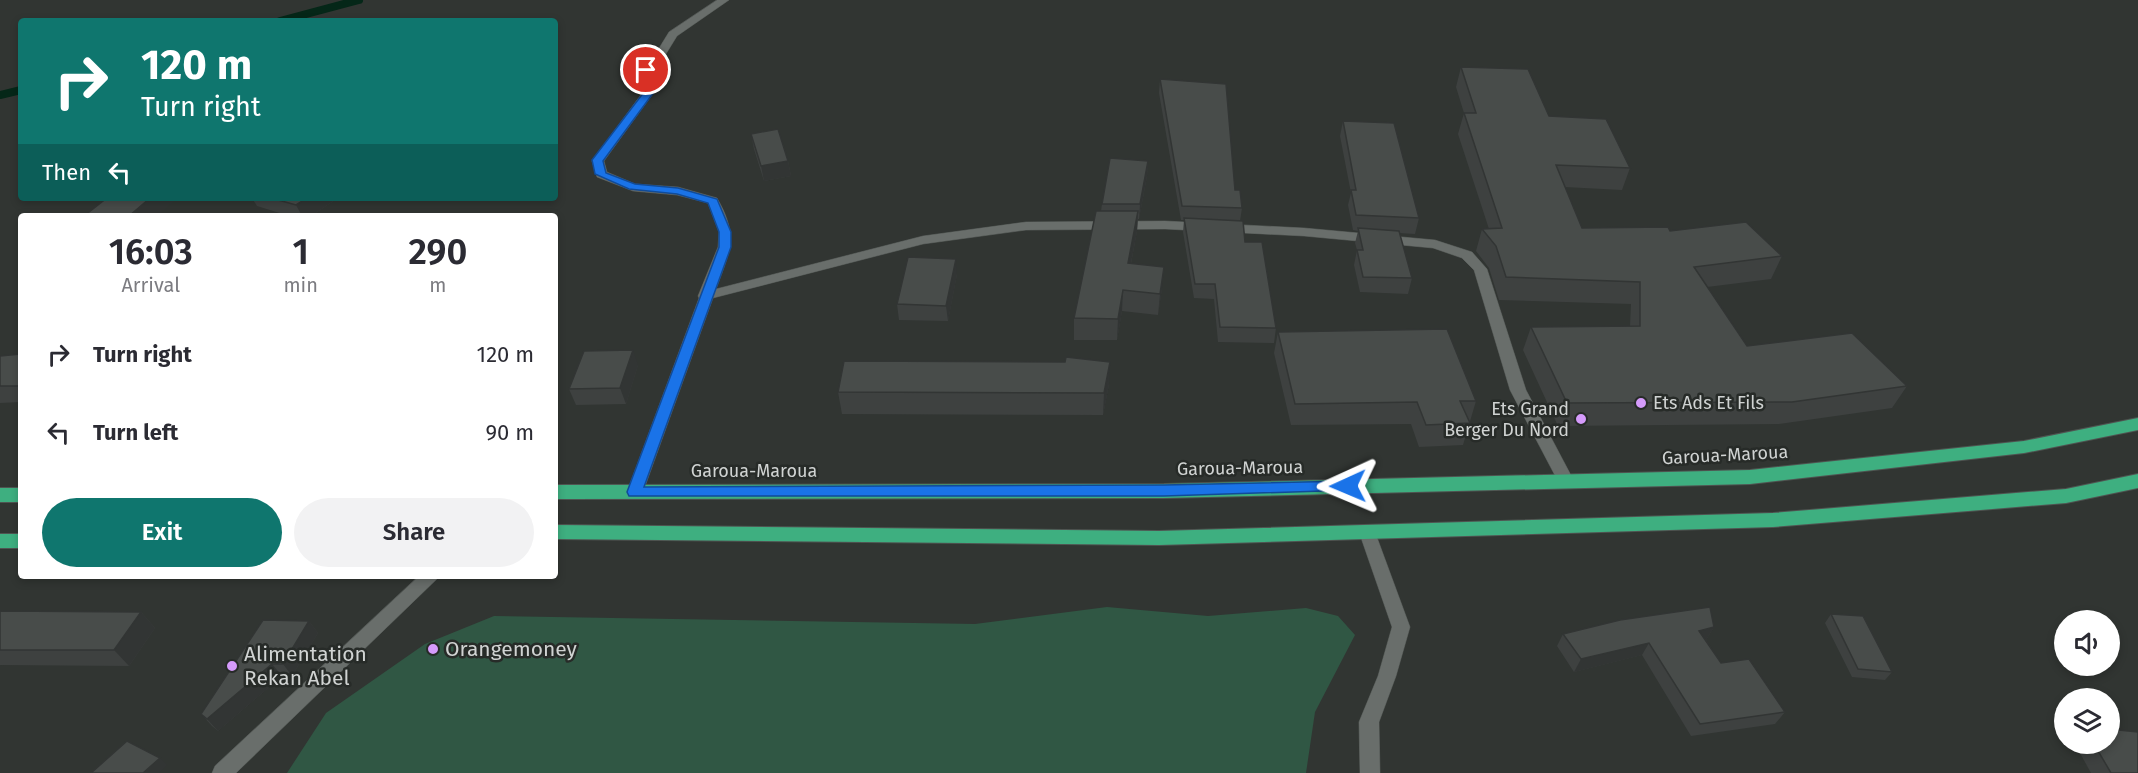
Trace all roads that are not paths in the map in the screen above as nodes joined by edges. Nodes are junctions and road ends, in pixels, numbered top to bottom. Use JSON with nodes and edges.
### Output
{"nodes":[{"id":1,"x":724,"y":0,"type":"edge"},
{"id":2,"x":705,"y":296,"type":"junction"},
{"id":3,"x":2138,"y":424,"type":"edge"},
{"id":4,"x":2138,"y":481,"type":"edge"},
{"id":5,"x":1566,"y":482,"type":"junction"},
{"id":6,"x":558,"y":492,"type":"edge"},
{"id":7,"x":635,"y":492,"type":"junction"},
{"id":8,"x":0,"y":495,"type":"edge"},
{"id":9,"x":18,"y":495,"type":"edge"},
{"id":10,"x":1367,"y":531,"type":"junction"},
{"id":11,"x":558,"y":532,"type":"edge"},
{"id":12,"x":18,"y":541,"type":"edge"},
{"id":13,"x":0,"y":542,"type":"edge"},
{"id":14,"x":428,"y":579,"type":"edge"},
{"id":15,"x":222,"y":773,"type":"edge"},
{"id":16,"x":1370,"y":773,"type":"edge"}],
"edges":[{"from":1,"to":2,"type":"street"},
{"from":2,"to":5,"type":"street"},
{"from":2,"to":7,"type":"street"},
{"from":3,"to":5,"type":"highway","name":"Garoua-Maroua"},
{"from":4,"to":10,"type":"highway"},
{"from":5,"to":7,"type":"highway","name":"Garoua-Maroua"},
{"from":6,"to":7,"type":"highway","name":"Garoua-Maroua"},
{"from":8,"to":9,"type":"highway"},
{"from":10,"to":11,"type":"highway"},
{"from":10,"to":16,"type":"street"},
{"from":12,"to":13,"type":"highway"},
{"from":14,"to":15,"type":"street"}]}
